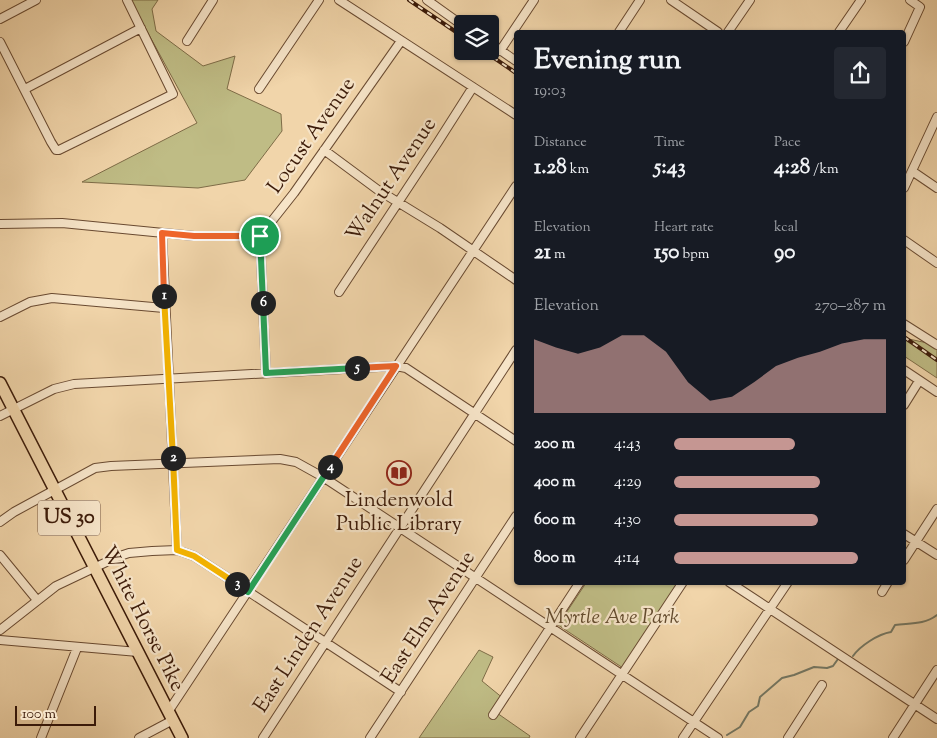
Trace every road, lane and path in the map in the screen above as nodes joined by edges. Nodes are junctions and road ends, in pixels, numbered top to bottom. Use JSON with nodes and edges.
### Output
{"nodes":[{"id":1,"x":36,"y":0,"type":"edge"},
{"id":2,"x":127,"y":0,"type":"edge"},
{"id":3,"x":213,"y":0,"type":"edge"},
{"id":4,"x":319,"y":0,"type":"edge"},
{"id":5,"x":339,"y":0,"type":"edge"},
{"id":6,"x":427,"y":0,"type":"edge"},
{"id":7,"x":534,"y":0,"type":"edge"},
{"id":8,"x":640,"y":0,"type":"edge"},
{"id":9,"x":671,"y":0,"type":"edge"},
{"id":10,"x":750,"y":0,"type":"edge"},
{"id":11,"x":861,"y":0,"type":"edge"},
{"id":12,"x":910,"y":0,"type":"edge"},
{"id":13,"x":0,"y":19,"type":"edge"},
{"id":14,"x":454,"y":19,"type":"edge"},
{"id":15,"x":141,"y":28,"type":"junction"},
{"id":16,"x":620,"y":30,"type":"edge"},
{"id":17,"x":715,"y":30,"type":"edge"},
{"id":18,"x":729,"y":30,"type":"edge"},
{"id":19,"x":840,"y":30,"type":"edge"},
{"id":20,"x":906,"y":38,"type":"edge"},
{"id":21,"x":401,"y":40,"type":"junction"},
{"id":22,"x":187,"y":41,"type":"dead end"},
{"id":23,"x":0,"y":42,"type":"edge"},
{"id":24,"x":500,"y":51,"type":"joint"},
{"id":25,"x":514,"y":60,"type":"edge"},
{"id":26,"x":473,"y":87,"type":"junction"},
{"id":27,"x":25,"y":89,"type":"junction"},
{"id":28,"x":259,"y":89,"type":"dead end"},
{"id":29,"x":514,"y":115,"type":"edge"},
{"id":30,"x":937,"y":118,"type":"edge"},
{"id":31,"x":324,"y":150,"type":"junction"},
{"id":32,"x":912,"y":171,"type":"junction"},
{"id":33,"x":906,"y":184,"type":"edge"},
{"id":34,"x":937,"y":188,"type":"edge"},
{"id":35,"x":514,"y":189,"type":"edge"},
{"id":36,"x":398,"y":202,"type":"junction"},
{"id":37,"x":0,"y":224,"type":"edge"},
{"id":38,"x":162,"y":233,"type":"junction"},
{"id":39,"x":260,"y":236,"type":"junction"},
{"id":40,"x":906,"y":241,"type":"edge"},
{"id":41,"x":473,"y":252,"type":"junction"},
{"id":42,"x":937,"y":263,"type":"edge"},
{"id":43,"x":514,"y":279,"type":"edge"},
{"id":44,"x":339,"y":292,"type":"dead end"},
{"id":45,"x":164,"y":308,"type":"junction"},
{"id":46,"x":0,"y":317,"type":"edge"},
{"id":47,"x":906,"y":325,"type":"edge"},
{"id":48,"x":937,"y":345,"type":"edge"},
{"id":49,"x":514,"y":353,"type":"edge"},
{"id":50,"x":396,"y":366,"type":"junction"},
{"id":51,"x":906,"y":371,"type":"edge"},
{"id":52,"x":266,"y":373,"type":"junction"},
{"id":53,"x":169,"y":379,"type":"junction"},
{"id":54,"x":919,"y":381,"type":"junction"},
{"id":55,"x":0,"y":383,"type":"edge"},
{"id":56,"x":937,"y":392,"type":"edge"},
{"id":57,"x":906,"y":402,"type":"edge"},
{"id":58,"x":14,"y":408,"type":"junction"},
{"id":59,"x":474,"y":414,"type":"junction"},
{"id":60,"x":0,"y":416,"type":"edge"},
{"id":61,"x":514,"y":440,"type":"edge"},
{"id":62,"x":173,"y":464,"type":"junction"},
{"id":63,"x":323,"y":477,"type":"junction"},
{"id":64,"x":55,"y":489,"type":"junction"},
{"id":65,"x":937,"y":509,"type":"edge"},
{"id":66,"x":514,"y":519,"type":"edge"},
{"id":67,"x":0,"y":522,"type":"edge"},
{"id":68,"x":400,"y":527,"type":"junction"},
{"id":69,"x":906,"y":535,"type":"edge"},
{"id":70,"x":916,"y":542,"type":"junction"},
{"id":71,"x":177,"y":550,"type":"junction"},
{"id":72,"x":0,"y":555,"type":"edge"},
{"id":73,"x":937,"y":555,"type":"edge"},
{"id":74,"x":906,"y":557,"type":"edge"},
{"id":75,"x":94,"y":567,"type":"junction"},
{"id":76,"x":475,"y":578,"type":"junction"},
{"id":77,"x":578,"y":585,"type":"edge"},
{"id":78,"x":681,"y":585,"type":"edge"},
{"id":79,"x":733,"y":585,"type":"edge"},
{"id":80,"x":786,"y":585,"type":"edge"},
{"id":81,"x":886,"y":585,"type":"edge"},
{"id":82,"x":248,"y":592,"type":"junction"},
{"id":83,"x":882,"y":592,"type":"dead end"},
{"id":84,"x":37,"y":600,"type":"junction"},
{"id":85,"x":770,"y":610,"type":"junction"},
{"id":86,"x":550,"y":628,"type":"junction"},
{"id":87,"x":0,"y":630,"type":"edge"},
{"id":88,"x":0,"y":640,"type":"edge"},
{"id":89,"x":324,"y":642,"type":"junction"},
{"id":90,"x":77,"y":648,"type":"junction"},
{"id":91,"x":138,"y":652,"type":"junction"},
{"id":92,"x":937,"y":670,"type":"edge"},
{"id":93,"x":622,"y":675,"type":"junction"},
{"id":94,"x":822,"y":685,"type":"dead end"},
{"id":95,"x":401,"y":692,"type":"junction"},
{"id":96,"x":914,"y":705,"type":"junction"},
{"id":97,"x":493,"y":715,"type":"dead end"},
{"id":98,"x":170,"y":716,"type":"junction"},
{"id":99,"x":937,"y":719,"type":"edge"},
{"id":100,"x":695,"y":723,"type":"junction"},
{"id":101,"x":41,"y":738,"type":"edge"},
{"id":102,"x":139,"y":738,"type":"edge"},
{"id":103,"x":182,"y":738,"type":"edge"},
{"id":104,"x":262,"y":738,"type":"edge"},
{"id":105,"x":370,"y":738,"type":"edge"},
{"id":106,"x":580,"y":738,"type":"edge"},
{"id":107,"x":683,"y":738,"type":"edge"},
{"id":108,"x":718,"y":738,"type":"edge"},
{"id":109,"x":788,"y":738,"type":"edge"},
{"id":110,"x":893,"y":738,"type":"edge"}],
"edges":[{"from":1,"to":13,"type":"street"},
{"from":2,"to":15,"type":"street"},
{"from":3,"to":22,"type":"street"},
{"from":4,"to":28,"type":"street"},
{"from":5,"to":21,"type":"street"},
{"from":6,"to":14,"type":"street"},
{"from":7,"to":24,"type":"street"},
{"from":8,"to":16,"type":"street"},
{"from":9,"to":17,"type":"street"},
{"from":10,"to":18,"type":"street"},
{"from":11,"to":19,"type":"street"},
{"from":12,"to":20,"type":"street"},
{"from":15,"to":27,"type":"street"},
{"from":15,"to":27,"type":"street"},
{"from":21,"to":26,"type":"street"},
{"from":21,"to":31,"type":"street","name":"Locust Avenue"},
{"from":23,"to":27,"type":"street"},
{"from":24,"to":25,"type":"street"},
{"from":26,"to":29,"type":"street"},
{"from":26,"to":36,"type":"street","name":"Walnut Avenue"},
{"from":30,"to":32,"type":"street"},
{"from":31,"to":36,"type":"street"},
{"from":31,"to":39,"type":"street","name":"Locust Avenue"},
{"from":32,"to":33,"type":"street"},
{"from":32,"to":34,"type":"street"},
{"from":35,"to":41,"type":"street"},
{"from":36,"to":41,"type":"street"},
{"from":36,"to":44,"type":"street","name":"Walnut Avenue"},
{"from":37,"to":38,"type":"street"},
{"from":38,"to":39,"type":"street"},
{"from":38,"to":45,"type":"street"},
{"from":39,"to":52,"type":"street"},
{"from":40,"to":42,"type":"street"},
{"from":41,"to":43,"type":"street"},
{"from":41,"to":50,"type":"street"},
{"from":45,"to":46,"type":"street"},
{"from":45,"to":53,"type":"street"},
{"from":47,"to":48,"type":"street"},
{"from":49,"to":59,"type":"street","name":"East Linden Avenue"},
{"from":50,"to":52,"type":"street"},
{"from":50,"to":59,"type":"street"},
{"from":50,"to":63,"type":"street"},
{"from":51,"to":54,"type":"street"},
{"from":52,"to":53,"type":"street"},
{"from":53,"to":58,"type":"street"},
{"from":53,"to":62,"type":"street"},
{"from":54,"to":56,"type":"street"},
{"from":54,"to":57,"type":"street"},
{"from":55,"to":58,"type":"highway","name":"White Horse Pike","number":"US 30"},
{"from":58,"to":60,"type":"street"},
{"from":58,"to":64,"type":"highway","name":"White Horse Pike","number":"US 30"},
{"from":59,"to":61,"type":"street"},
{"from":59,"to":68,"type":"street","name":"East Linden Avenue"},
{"from":62,"to":63,"type":"street"},
{"from":62,"to":64,"type":"street"},
{"from":62,"to":71,"type":"street"},
{"from":63,"to":68,"type":"street"},
{"from":63,"to":82,"type":"street"},
{"from":64,"to":67,"type":"street"},
{"from":64,"to":75,"type":"highway","name":"White Horse Pike","number":"US 30"},
{"from":65,"to":70,"type":"street"},
{"from":66,"to":76,"type":"street","name":"East Elm Avenue"},
{"from":68,"to":76,"type":"street"},
{"from":68,"to":89,"type":"street","name":"East Linden Avenue"},
{"from":69,"to":70,"type":"street"},
{"from":70,"to":73,"type":"street"},
{"from":70,"to":74,"type":"street"},
{"from":71,"to":75,"type":"street"},
{"from":71,"to":82,"type":"street"},
{"from":72,"to":84,"type":"street"},
{"from":75,"to":84,"type":"street"},
{"from":75,"to":91,"type":"highway","name":"White Horse Pike","number":"US 30"},
{"from":76,"to":86,"type":"street"},
{"from":76,"to":95,"type":"street","name":"East Elm Avenue"},
{"from":77,"to":86,"type":"street"},
{"from":78,"to":93,"type":"street"},
{"from":79,"to":85,"type":"street"},
{"from":80,"to":85,"type":"street"},
{"from":81,"to":83,"type":"street"},
{"from":82,"to":89,"type":"street"},
{"from":82,"to":98,"type":"street"},
{"from":84,"to":87,"type":"street"},
{"from":85,"to":96,"type":"street"},
{"from":85,"to":100,"type":"street"},
{"from":86,"to":93,"type":"street"},
{"from":86,"to":97,"type":"street"},
{"from":88,"to":90,"type":"street"},
{"from":89,"to":95,"type":"street"},
{"from":89,"to":104,"type":"street","name":"East Linden Avenue"},
{"from":90,"to":91,"type":"street"},
{"from":90,"to":101,"type":"street"},
{"from":91,"to":98,"type":"highway","name":"White Horse Pike","number":"US 30"},
{"from":92,"to":96,"type":"street"},
{"from":93,"to":100,"type":"street"},
{"from":93,"to":106,"type":"street"},
{"from":94,"to":109,"type":"street"},
{"from":95,"to":105,"type":"street","name":"East Elm Avenue"},
{"from":96,"to":99,"type":"street"},
{"from":96,"to":110,"type":"street"},
{"from":98,"to":102,"type":"street"},
{"from":98,"to":103,"type":"highway","name":"White Horse Pike","number":"US 30"},
{"from":100,"to":107,"type":"street"},
{"from":100,"to":108,"type":"street"}]}
